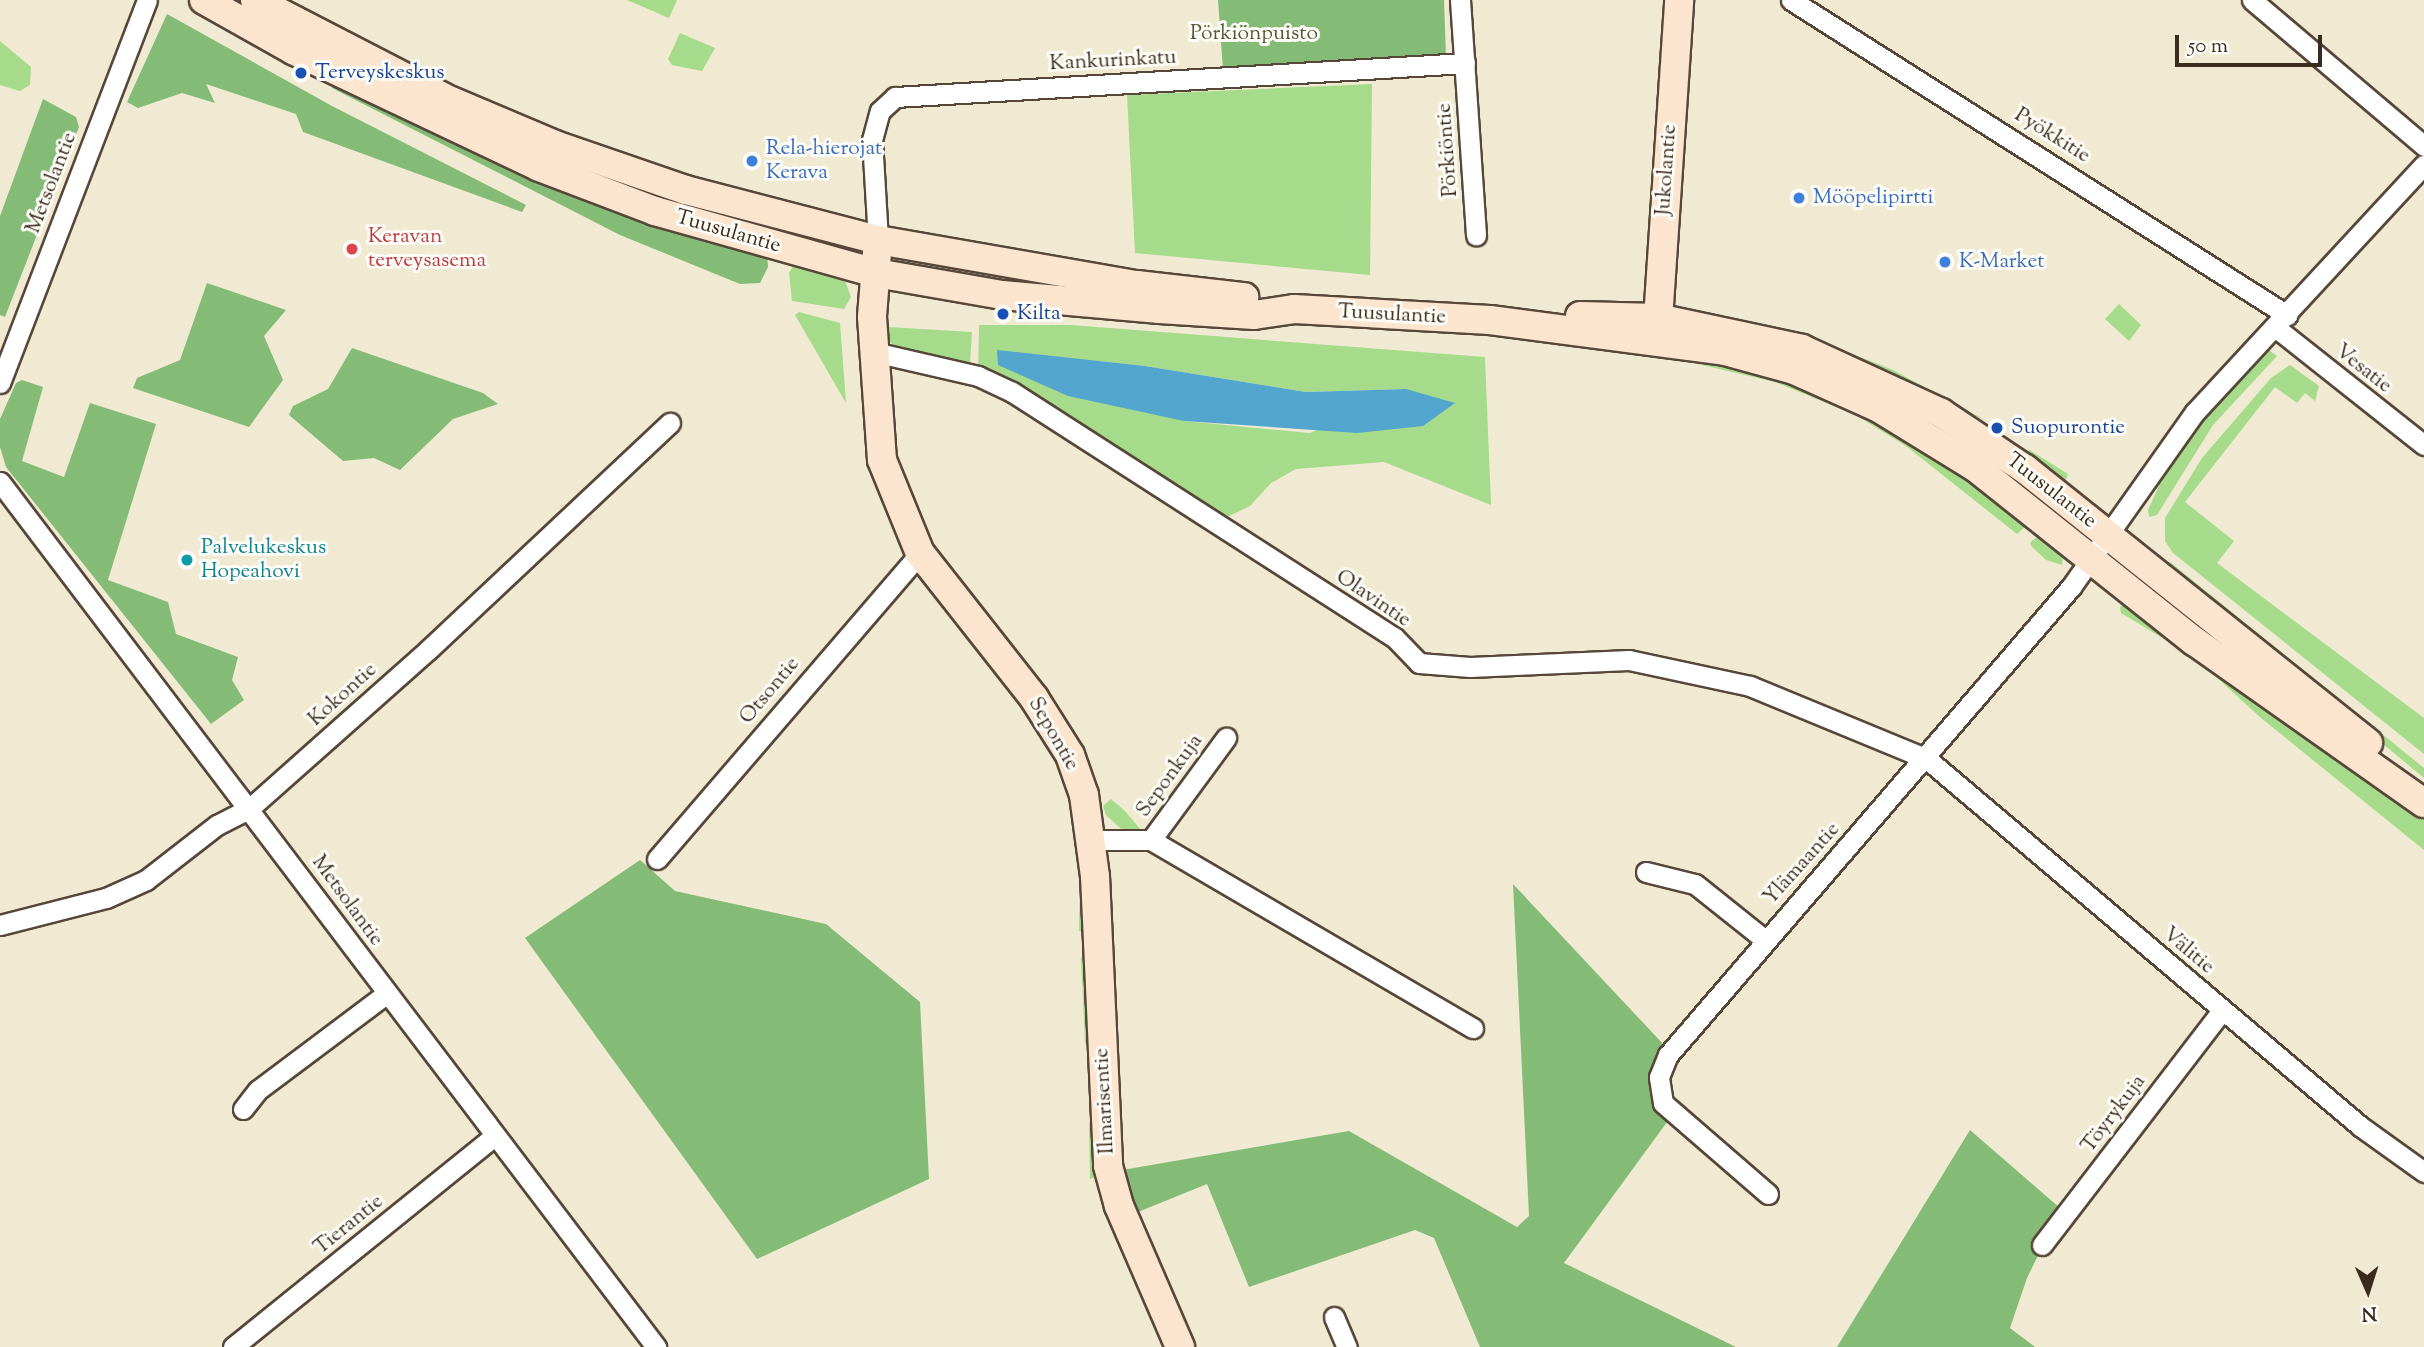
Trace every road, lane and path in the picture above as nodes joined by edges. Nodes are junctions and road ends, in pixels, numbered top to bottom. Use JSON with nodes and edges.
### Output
{"nodes":[{"id":1,"x":147,"y":0,"type":"edge"},
{"id":2,"x":204,"y":0,"type":"edge"},
{"id":3,"x":255,"y":0,"type":"edge"},
{"id":4,"x":1460,"y":0,"type":"edge"},
{"id":5,"x":1679,"y":0,"type":"edge"},
{"id":6,"x":1791,"y":0,"type":"edge"},
{"id":7,"x":2252,"y":0,"type":"edge"},
{"id":8,"x":1465,"y":63,"type":"junction"},
{"id":9,"x":2424,"y":146,"type":"edge"},
{"id":10,"x":2424,"y":165,"type":"edge"},
{"id":11,"x":1476,"y":235,"type":"dead end"},
{"id":12,"x":878,"y":240,"type":"junction"},
{"id":13,"x":876,"y":273,"type":"junction"},
{"id":14,"x":1294,"y":309,"type":"junction"},
{"id":15,"x":2281,"y":321,"type":"junction"},
{"id":16,"x":1657,"y":329,"type":"junction"},
{"id":17,"x":874,"y":352,"type":"junction"},
{"id":18,"x":0,"y":383,"type":"edge"},
{"id":19,"x":670,"y":423,"type":"dead end"},
{"id":20,"x":2424,"y":445,"type":"edge"},
{"id":21,"x":0,"y":482,"type":"edge"},
{"id":22,"x":2098,"y":546,"type":"junction"},
{"id":23,"x":920,"y":553,"type":"junction"},
{"id":24,"x":1226,"y":738,"type":"dead end"},
{"id":25,"x":1927,"y":759,"type":"junction"},
{"id":26,"x":2424,"y":790,"type":"edge"},
{"id":27,"x":2424,"y":803,"type":"edge"},
{"id":28,"x":250,"y":808,"type":"junction"},
{"id":29,"x":1151,"y":840,"type":"junction"},
{"id":30,"x":1092,"y":841,"type":"junction"},
{"id":31,"x":657,"y":859,"type":"dead end"},
{"id":32,"x":1646,"y":872,"type":"dead end"},
{"id":33,"x":0,"y":925,"type":"edge"},
{"id":34,"x":1764,"y":939,"type":"junction"},
{"id":35,"x":387,"y":993,"type":"junction"},
{"id":36,"x":2222,"y":1010,"type":"junction"},
{"id":37,"x":1473,"y":1028,"type":"dead end"},
{"id":38,"x":243,"y":1109,"type":"dead end"},
{"id":39,"x":493,"y":1137,"type":"junction"},
{"id":40,"x":2424,"y":1171,"type":"edge"},
{"id":41,"x":1768,"y":1194,"type":"dead end"},
{"id":42,"x":2042,"y":1245,"type":"dead end"},
{"id":43,"x":1334,"y":1317,"type":"dead end"},
{"id":44,"x":233,"y":1347,"type":"edge"},
{"id":45,"x":656,"y":1347,"type":"edge"},
{"id":46,"x":1181,"y":1347,"type":"edge"},
{"id":47,"x":1348,"y":1347,"type":"edge"}],
"edges":[{"from":1,"to":18,"type":"street","name":"Metsolantie"},
{"from":2,"to":13,"type":"main road","name":"Tuusulantie"},
{"from":3,"to":12,"type":"main road","name":"Tuusulantie"},
{"from":4,"to":8,"type":"street"},
{"from":5,"to":16,"type":"main road","name":"Jukolantie"},
{"from":6,"to":15,"type":"street","name":"Pyökkitie"},
{"from":7,"to":9,"type":"street"},
{"from":8,"to":11,"type":"street","name":"Pörkiöntie"},
{"from":8,"to":12,"type":"street","name":"Kankurinkatu"},
{"from":10,"to":15,"type":"street"},
{"from":12,"to":13,"type":"main road","name":"Sepontie"},
{"from":12,"to":14,"type":"main road","name":"Tuusulantie"},
{"from":13,"to":14,"type":"main road","name":"Tuusulantie"},
{"from":13,"to":17,"type":"main road","name":"Sepontie"},
{"from":14,"to":16,"type":"main road","name":"Tuusulantie"},
{"from":15,"to":20,"type":"street","name":"Vesatie"},
{"from":15,"to":22,"type":"street"},
{"from":16,"to":22,"type":"main road","name":"Tuusulantie"},
{"from":17,"to":23,"type":"main road","name":"Sepontie"},
{"from":17,"to":25,"type":"street","name":"Olavintie"},
{"from":19,"to":28,"type":"street","name":"Kokontie"},
{"from":21,"to":28,"type":"street","name":"Metsolantie"},
{"from":22,"to":25,"type":"street","name":"Ylämaantie"},
{"from":22,"to":26,"type":"main road","name":"Tuusulantie"},
{"from":22,"to":27,"type":"main road","name":"Tuusulantie"},
{"from":23,"to":30,"type":"main road","name":"Sepontie"},
{"from":23,"to":31,"type":"street","name":"Otsontie"},
{"from":24,"to":29,"type":"street","name":"Seponkuja"},
{"from":25,"to":34,"type":"street","name":"Ylämaantie"},
{"from":25,"to":36,"type":"street","name":"Välitie"},
{"from":28,"to":33,"type":"street","name":"Kokontie"},
{"from":28,"to":35,"type":"street","name":"Metsolantie"},
{"from":29,"to":30,"type":"street"},
{"from":29,"to":37,"type":"street"},
{"from":30,"to":46,"type":"main road","name":"Ilmarisentie"},
{"from":32,"to":34,"type":"street"},
{"from":34,"to":41,"type":"street","name":"Ylämaantie"},
{"from":35,"to":38,"type":"street"},
{"from":35,"to":39,"type":"street","name":"Metsolantie"},
{"from":36,"to":40,"type":"street","name":"Välitie"},
{"from":36,"to":42,"type":"street","name":"Töyrykuja"},
{"from":39,"to":44,"type":"street","name":"Tierantie"},
{"from":39,"to":45,"type":"street","name":"Metsolantie"},
{"from":43,"to":47,"type":"street"}]}
